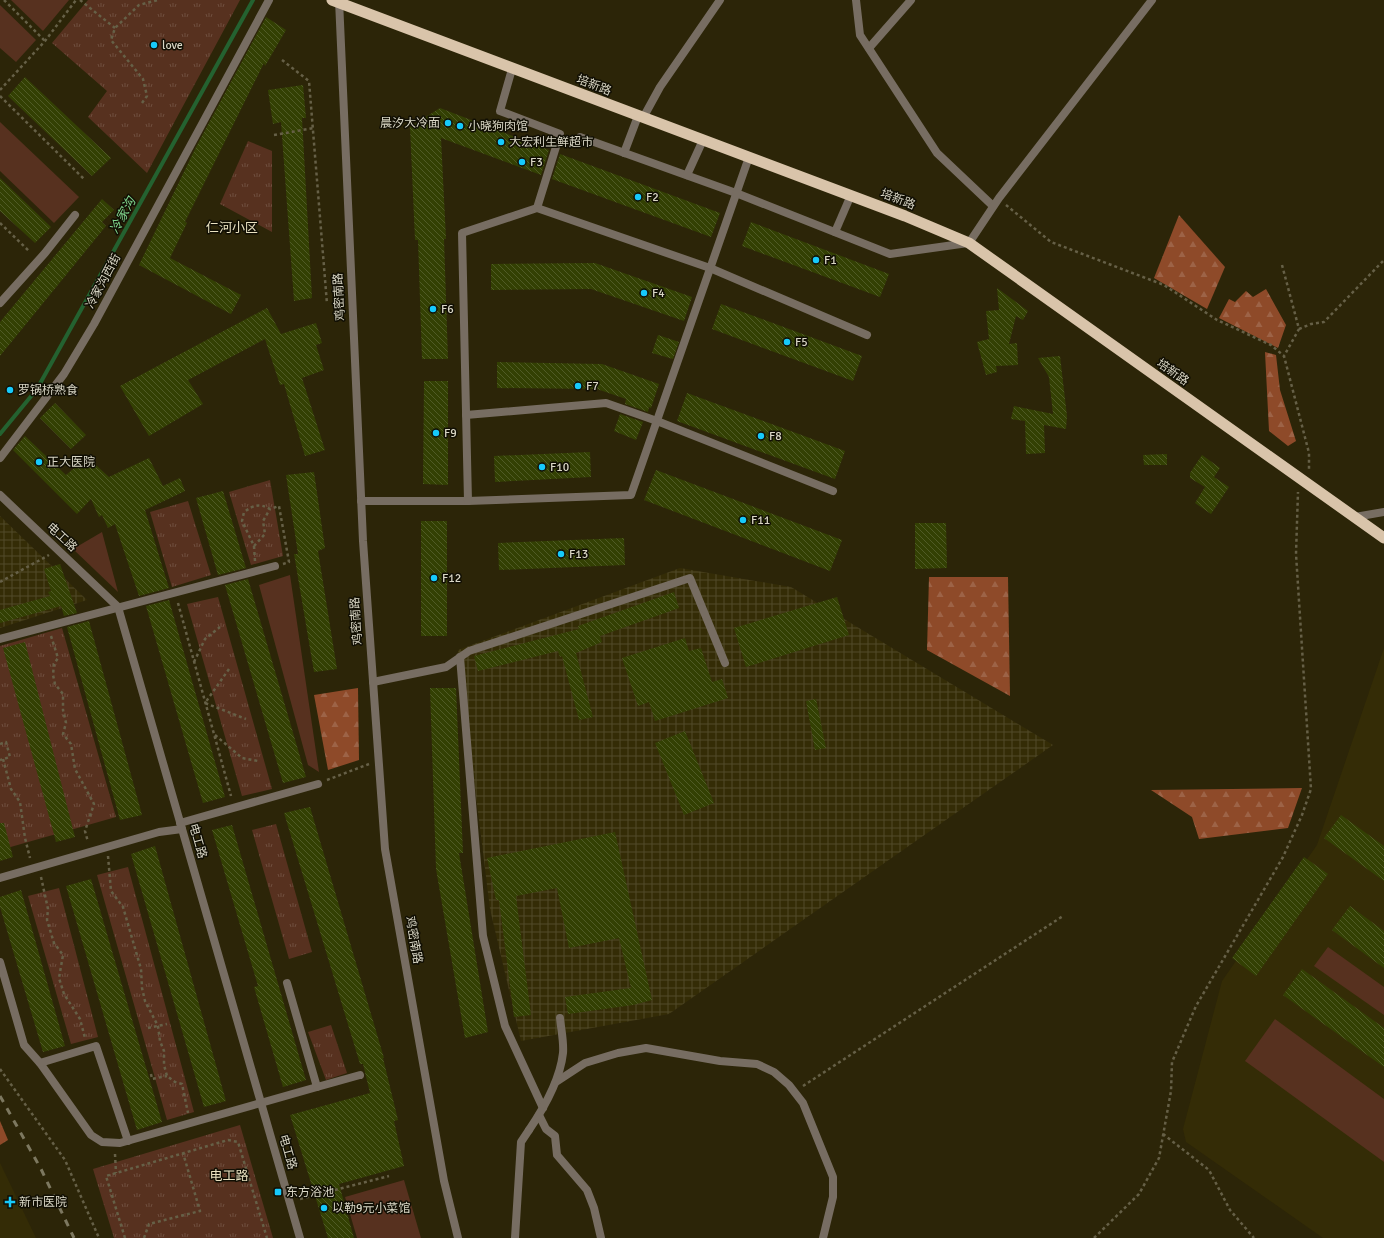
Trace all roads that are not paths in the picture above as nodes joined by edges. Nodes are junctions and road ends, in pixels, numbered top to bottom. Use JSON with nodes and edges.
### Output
{"nodes":[{"id":1,"x":269,"y":0,"type":"edge"},
{"id":2,"x":720,"y":0,"type":"edge"},
{"id":3,"x":856,"y":0,"type":"edge"},
{"id":4,"x":911,"y":0,"type":"edge"},
{"id":5,"x":1152,"y":0,"type":"edge"},
{"id":6,"x":337,"y":1,"type":"edge"},
{"id":7,"x":869,"y":48,"type":"junction"},
{"id":8,"x":512,"y":69,"type":"junction"},
{"id":9,"x":641,"y":117,"type":"junction"},
{"id":10,"x":580,"y":137,"type":"dead end"},
{"id":11,"x":703,"y":140,"type":"junction"},
{"id":12,"x":624,"y":153,"type":"junction"},
{"id":13,"x":749,"y":157,"type":"junction"},
{"id":14,"x":687,"y":175,"type":"junction"},
{"id":15,"x":736,"y":193,"type":"junction"},
{"id":16,"x":850,"y":196,"type":"junction"},
{"id":17,"x":993,"y":206,"type":"junction"},
{"id":18,"x":537,"y":208,"type":"junction"},
{"id":19,"x":75,"y":215,"type":"dead end"},
{"id":20,"x":835,"y":232,"type":"junction"},
{"id":21,"x":969,"y":243,"type":"junction"},
{"id":22,"x":710,"y":268,"type":"junction"},
{"id":23,"x":0,"y":303,"type":"edge"},
{"id":24,"x":867,"y":335,"type":"dead end"},
{"id":25,"x":466,"y":415,"type":"junction"},
{"id":26,"x":657,"y":421,"type":"junction"},
{"id":27,"x":0,"y":458,"type":"edge"},
{"id":28,"x":833,"y":491,"type":"dead end"},
{"id":29,"x":0,"y":496,"type":"edge"},
{"id":30,"x":361,"y":501,"type":"junction"},
{"id":31,"x":468,"y":501,"type":"junction"},
{"id":32,"x":1384,"y":512,"type":"edge"},
{"id":33,"x":1354,"y":518,"type":"junction"},
{"id":34,"x":1384,"y":538,"type":"edge"},
{"id":35,"x":275,"y":566,"type":"road end"},
{"id":36,"x":118,"y":607,"type":"junction"},
{"id":37,"x":0,"y":639,"type":"edge"},
{"id":38,"x":460,"y":657,"type":"junction"},
{"id":39,"x":725,"y":664,"type":"dead end"},
{"id":40,"x":373,"y":682,"type":"junction"},
{"id":41,"x":318,"y":784,"type":"road end"},
{"id":42,"x":181,"y":826,"type":"junction"},
{"id":43,"x":0,"y":878,"type":"edge"},
{"id":44,"x":0,"y":962,"type":"edge"},
{"id":45,"x":287,"y":983,"type":"dead end"},
{"id":46,"x":560,"y":1018,"type":"dead end"},
{"id":47,"x":40,"y":1063,"type":"junction"},
{"id":48,"x":360,"y":1075,"type":"dead end"},
{"id":49,"x":556,"y":1082,"type":"junction"},
{"id":50,"x":317,"y":1087,"type":"junction"},
{"id":51,"x":261,"y":1104,"type":"junction"},
{"id":52,"x":541,"y":1111,"type":"junction"},
{"id":53,"x":128,"y":1141,"type":"junction"},
{"id":54,"x":300,"y":1238,"type":"edge"},
{"id":55,"x":458,"y":1238,"type":"edge"},
{"id":56,"x":515,"y":1238,"type":"edge"},
{"id":57,"x":601,"y":1238,"type":"edge"},
{"id":58,"x":823,"y":1238,"type":"edge"}],
"edges":[{"from":1,"to":27,"type":"street","name":"冷家沟西街"},
{"from":2,"to":9,"type":"street"},
{"from":3,"to":7,"type":"street"},
{"from":4,"to":7,"type":"street"},
{"from":5,"to":17,"type":"street"},
{"from":6,"to":8,"type":"highway","name":"培新路"},
{"from":6,"to":30,"type":"street","name":"鸡密南路"},
{"from":7,"to":17,"type":"street"},
{"from":8,"to":9,"type":"highway","name":"培新路"},
{"from":8,"to":18,"type":"street"},
{"from":9,"to":11,"type":"highway","name":"培新路"},
{"from":9,"to":12,"type":"street"},
{"from":10,"to":12,"type":"street"},
{"from":11,"to":13,"type":"highway","name":"培新路"},
{"from":11,"to":14,"type":"street"},
{"from":12,"to":14,"type":"street"},
{"from":13,"to":15,"type":"street"},
{"from":13,"to":16,"type":"highway","name":"培新路"},
{"from":14,"to":15,"type":"street"},
{"from":15,"to":20,"type":"street"},
{"from":15,"to":22,"type":"street"},
{"from":16,"to":20,"type":"street"},
{"from":16,"to":21,"type":"highway","name":"培新路"},
{"from":17,"to":21,"type":"street"},
{"from":18,"to":22,"type":"street"},
{"from":18,"to":25,"type":"street"},
{"from":19,"to":23,"type":"street"},
{"from":20,"to":21,"type":"street"},
{"from":21,"to":33,"type":"highway","name":"培新路"},
{"from":22,"to":24,"type":"street"},
{"from":22,"to":26,"type":"street"},
{"from":25,"to":26,"type":"street"},
{"from":25,"to":31,"type":"street"},
{"from":26,"to":28,"type":"street"},
{"from":26,"to":31,"type":"street"},
{"from":29,"to":36,"type":"street","name":"电工路"},
{"from":30,"to":31,"type":"street"},
{"from":30,"to":40,"type":"street","name":"鸡密南路"},
{"from":32,"to":33,"type":"street"},
{"from":33,"to":34,"type":"highway","name":"培新路"},
{"from":35,"to":36,"type":"street"},
{"from":36,"to":37,"type":"street"},
{"from":36,"to":42,"type":"street","name":"电工路"},
{"from":38,"to":39,"type":"street"},
{"from":38,"to":40,"type":"street"},
{"from":38,"to":52,"type":"street"},
{"from":40,"to":55,"type":"street","name":"鸡密南路"},
{"from":41,"to":42,"type":"street"},
{"from":42,"to":43,"type":"street"},
{"from":42,"to":51,"type":"street","name":"电工路"},
{"from":44,"to":47,"type":"street"},
{"from":45,"to":50,"type":"street"},
{"from":46,"to":49,"type":"street"},
{"from":47,"to":53,"type":"street"},
{"from":47,"to":53,"type":"street"},
{"from":48,"to":50,"type":"street"},
{"from":49,"to":52,"type":"street"},
{"from":49,"to":58,"type":"street"},
{"from":50,"to":51,"type":"street"},
{"from":51,"to":53,"type":"street"},
{"from":51,"to":54,"type":"street","name":"电工路"},
{"from":52,"to":56,"type":"street"},
{"from":52,"to":57,"type":"street"}]}
